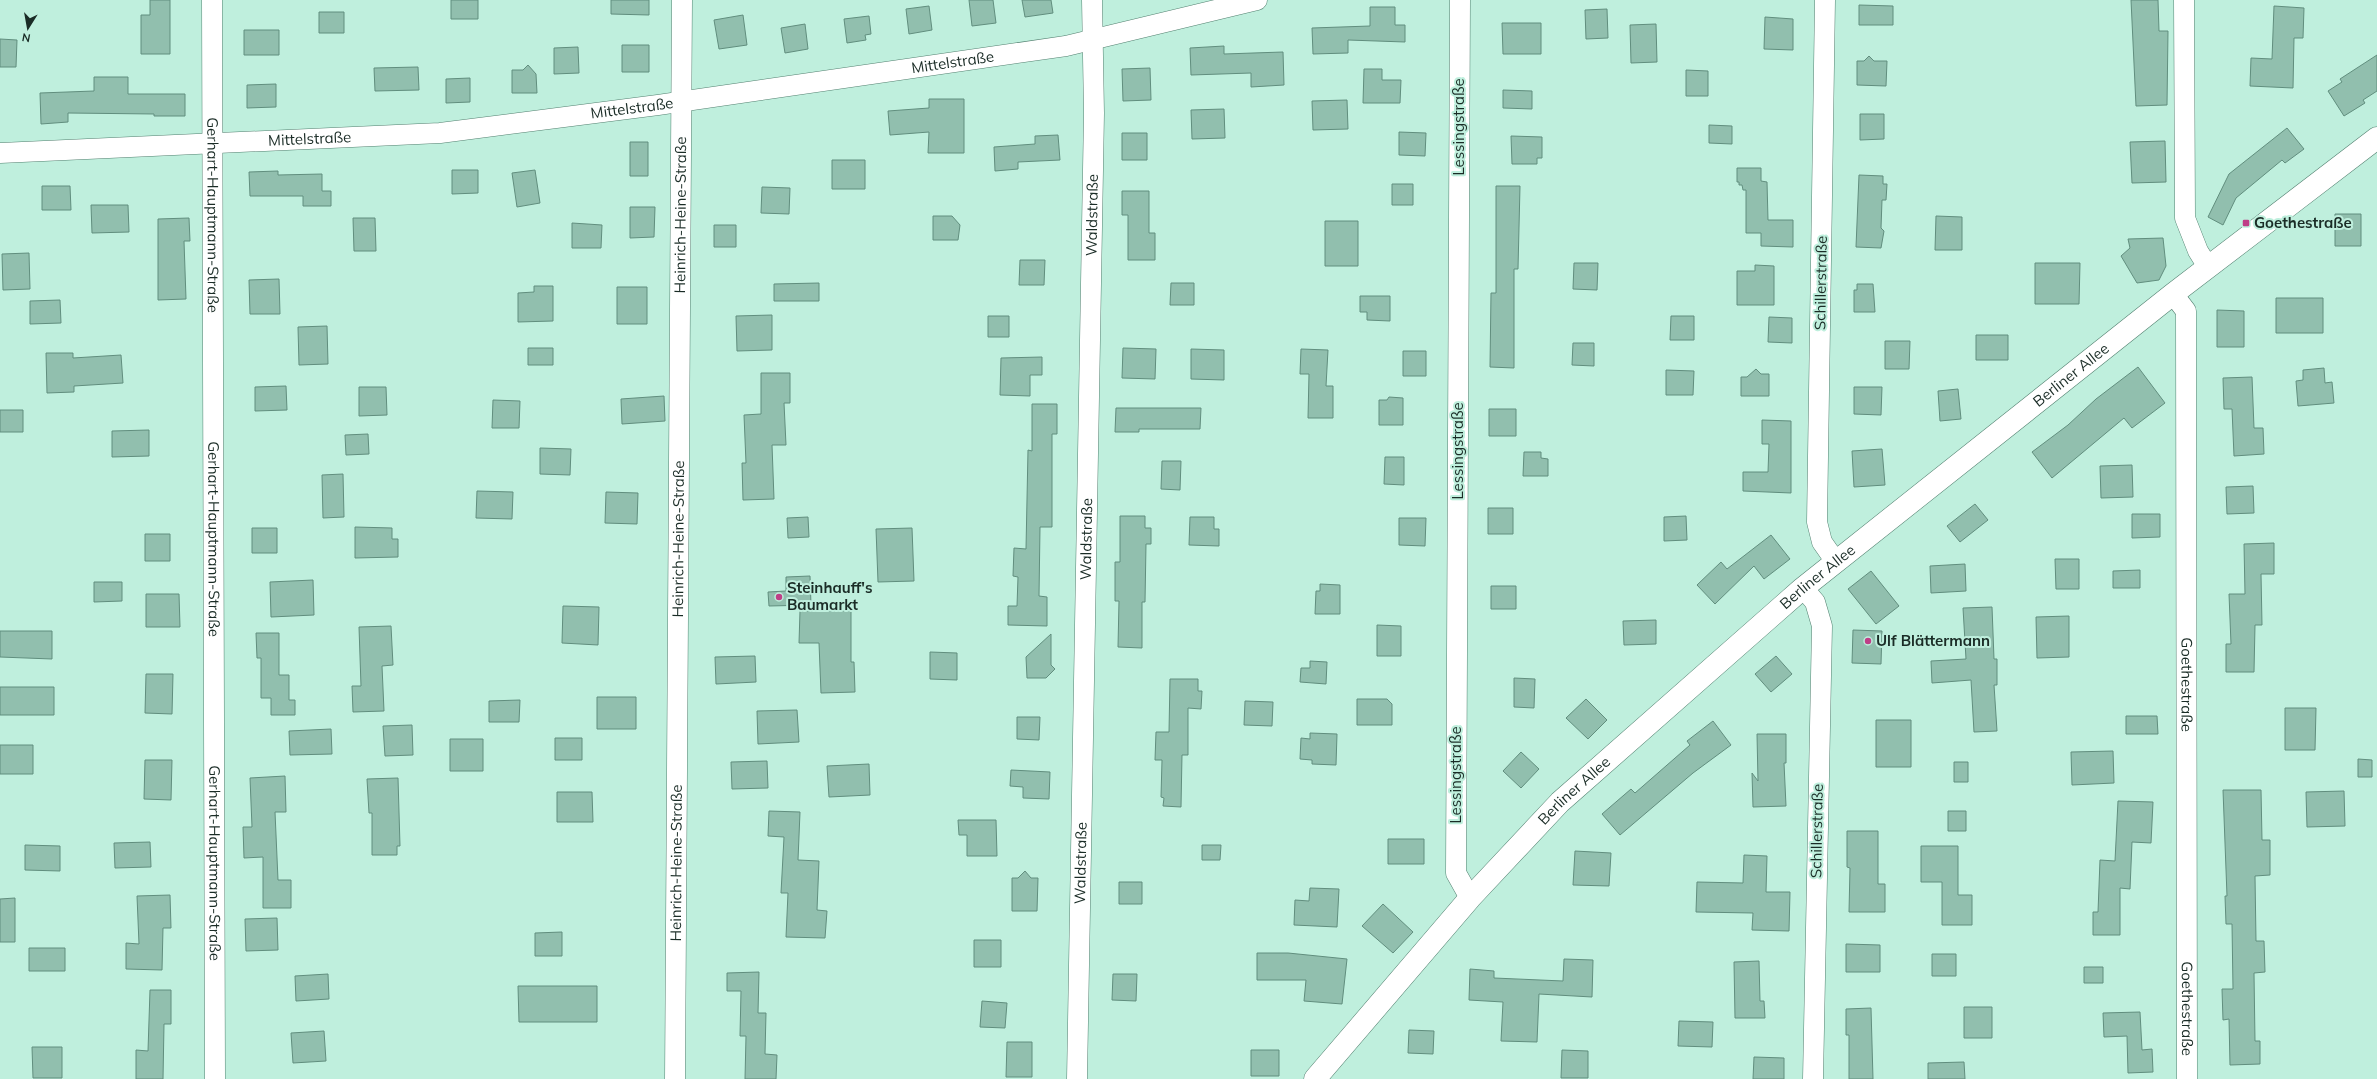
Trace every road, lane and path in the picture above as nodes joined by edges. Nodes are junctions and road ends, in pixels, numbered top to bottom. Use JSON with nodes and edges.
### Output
{"nodes":[{"id":1,"x":212,"y":0,"type":"edge"},
{"id":2,"x":682,"y":0,"type":"edge"},
{"id":3,"x":1092,"y":0,"type":"edge"},
{"id":4,"x":1257,"y":0,"type":"edge"},
{"id":5,"x":1460,"y":0,"type":"edge"},
{"id":6,"x":1825,"y":0,"type":"edge"},
{"id":7,"x":2184,"y":0,"type":"edge"},
{"id":8,"x":1094,"y":40,"type":"junction"},
{"id":9,"x":683,"y":100,"type":"junction"},
{"id":10,"x":2377,"y":138,"type":"edge"},
{"id":11,"x":213,"y":145,"type":"junction"},
{"id":12,"x":0,"y":153,"type":"edge"},
{"id":13,"x":2208,"y":267,"type":"junction"},
{"id":14,"x":2173,"y":294,"type":"junction"},
{"id":15,"x":1836,"y":562,"type":"junction"},
{"id":16,"x":1803,"y":588,"type":"junction"},
{"id":17,"x":1470,"y":898,"type":"junction"},
{"id":18,"x":215,"y":1079,"type":"edge"},
{"id":19,"x":675,"y":1079,"type":"edge"},
{"id":20,"x":1077,"y":1079,"type":"edge"},
{"id":21,"x":1315,"y":1079,"type":"edge"},
{"id":22,"x":1813,"y":1079,"type":"edge"},
{"id":23,"x":2187,"y":1079,"type":"edge"}],
"edges":[{"from":1,"to":11,"type":"street","name":"Gerhart-Hauptmann-Straße"},
{"from":2,"to":9,"type":"street","name":"Heinrich-Heine-Straße"},
{"from":3,"to":8,"type":"street","name":"Waldstraße"},
{"from":4,"to":8,"type":"street","name":"Mittelstraße"},
{"from":5,"to":17,"type":"street","name":"Lessingstraße"},
{"from":6,"to":15,"type":"street","name":"Schillerstraße"},
{"from":7,"to":13,"type":"street"},
{"from":8,"to":9,"type":"street","name":"Mittelstraße"},
{"from":8,"to":20,"type":"street","name":"Waldstraße"},
{"from":9,"to":11,"type":"street","name":"Mittelstraße"},
{"from":9,"to":19,"type":"street","name":"Heinrich-Heine-Straße"},
{"from":10,"to":13,"type":"street","name":"Berliner Allee"},
{"from":11,"to":12,"type":"street","name":"Mittelstraße"},
{"from":11,"to":18,"type":"street","name":"Gerhart-Hauptmann-Straße"},
{"from":13,"to":14,"type":"street","name":"Berliner Allee"},
{"from":14,"to":15,"type":"street","name":"Berliner Allee"},
{"from":14,"to":23,"type":"street","name":"Goethestraße"},
{"from":15,"to":16,"type":"street","name":"Berliner Allee"},
{"from":16,"to":17,"type":"street","name":"Berliner Allee"},
{"from":16,"to":22,"type":"street","name":"Schillerstraße"},
{"from":17,"to":21,"type":"street","name":"Berliner Allee"}]}
